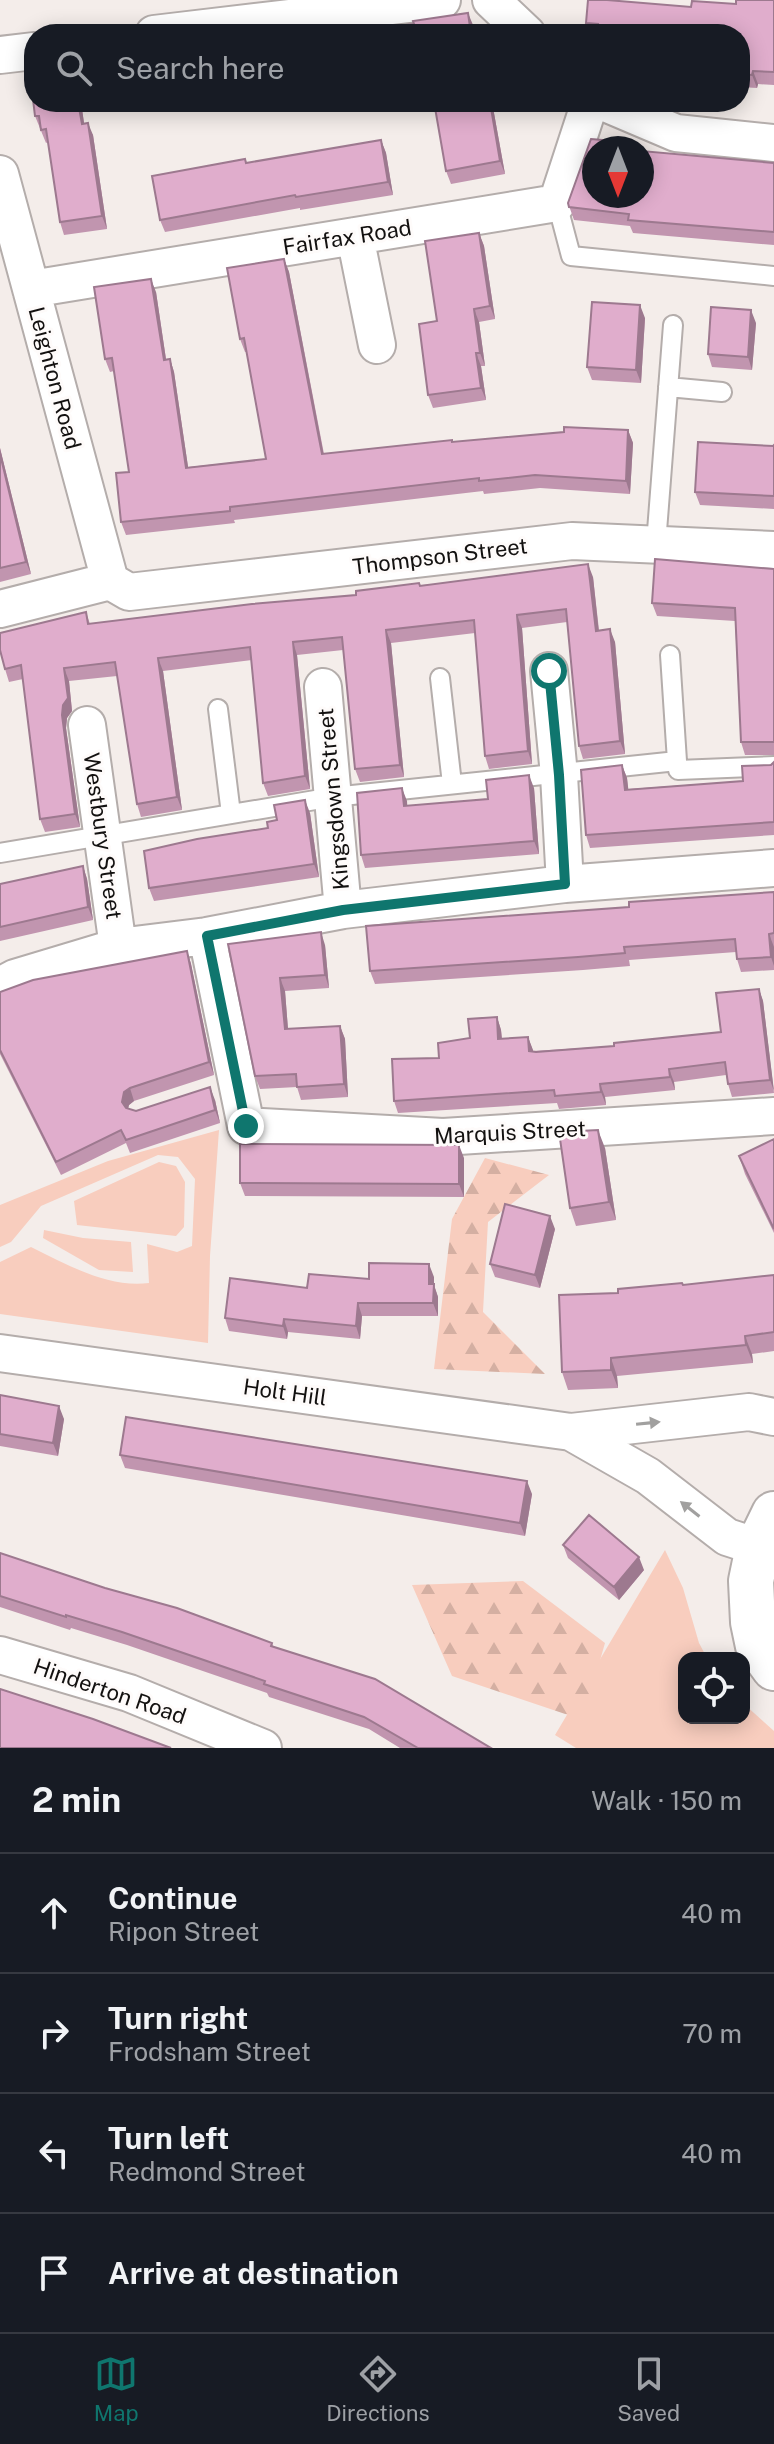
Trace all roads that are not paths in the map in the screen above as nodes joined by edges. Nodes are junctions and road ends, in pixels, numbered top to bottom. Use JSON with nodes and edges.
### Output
{"nodes":[{"id":1,"x":442,"y":0,"type":"edge"},
{"id":2,"x":491,"y":0,"type":"edge"},
{"id":3,"x":245,"y":11,"type":"edge"},
{"id":4,"x":194,"y":24,"type":"edge"},
{"id":5,"x":516,"y":24,"type":"edge"},
{"id":6,"x":24,"y":52,"type":"edge"},
{"id":7,"x":0,"y":55,"type":"edge"},
{"id":8,"x":587,"y":112,"type":"edge"},
{"id":9,"x":627,"y":112,"type":"edge"},
{"id":10,"x":774,"y":143,"type":"edge"},
{"id":11,"x":2,"y":193,"type":"edge"},
{"id":12,"x":557,"y":203,"type":"junction"},
{"id":13,"x":355,"y":236,"type":"junction"},
{"id":14,"x":774,"y":276,"type":"edge"},
{"id":15,"x":31,"y":289,"type":"junction"},
{"id":16,"x":673,"y":325,"type":"dead end"},
{"id":17,"x":377,"y":345,"type":"dead end"},
{"id":18,"x":668,"y":387,"type":"junction"},
{"id":19,"x":722,"y":392,"type":"dead end"},
{"id":20,"x":656,"y":544,"type":"junction"},
{"id":21,"x":774,"y":550,"type":"edge"},
{"id":22,"x":110,"y":581,"type":"junction"},
{"id":23,"x":0,"y":609,"type":"edge"},
{"id":24,"x":670,"y":655,"type":"dead end"},
{"id":25,"x":549,"y":671,"type":"dead end"},
{"id":26,"x":440,"y":678,"type":"dead end"},
{"id":27,"x":323,"y":687,"type":"dead end"},
{"id":28,"x":218,"y":709,"type":"dead end"},
{"id":29,"x":87,"y":725,"type":"dead end"},
{"id":30,"x":677,"y":761,"type":"junction"},
{"id":31,"x":774,"y":766,"type":"edge"},
{"id":32,"x":559,"y":775,"type":"junction"},
{"id":33,"x":452,"y":784,"type":"junction"},
{"id":34,"x":333,"y":797,"type":"junction"},
{"id":35,"x":231,"y":814,"type":"junction"},
{"id":36,"x":103,"y":837,"type":"junction"},
{"id":37,"x":0,"y":853,"type":"edge"},
{"id":38,"x":774,"y":868,"type":"edge"},
{"id":39,"x":565,"y":884,"type":"junction"},
{"id":40,"x":343,"y":910,"type":"junction"},
{"id":41,"x":207,"y":936,"type":"junction"},
{"id":42,"x":118,"y":947,"type":"junction"},
{"id":43,"x":0,"y":986,"type":"edge"},
{"id":44,"x":774,"y":1116,"type":"edge"},
{"id":45,"x":0,"y":1353,"type":"edge"},
{"id":46,"x":774,"y":1417,"type":"edge"},
{"id":47,"x":571,"y":1432,"type":"junction"},
{"id":48,"x":766,"y":1531,"type":"edge"},
{"id":49,"x":764,"y":1625,"type":"edge"},
{"id":50,"x":0,"y":1655,"type":"edge"},
{"id":51,"x":774,"y":1668,"type":"edge"},
{"id":52,"x":263,"y":1748,"type":"edge"}],
"edges":[{"from":1,"to":3,"type":"street"},
{"from":2,"to":5,"type":"street"},
{"from":3,"to":4,"type":"street"},
{"from":6,"to":7,"type":"street"},
{"from":8,"to":12,"type":"street"},
{"from":9,"to":10,"type":"street"},
{"from":11,"to":15,"type":"street","name":"Leighton Road"},
{"from":12,"to":13,"type":"street","name":"Fairfax Road"},
{"from":12,"to":14,"type":"lane"},
{"from":13,"to":15,"type":"street","name":"Fairfax Road"},
{"from":13,"to":17,"type":"street"},
{"from":15,"to":22,"type":"street","name":"Leighton Road"},
{"from":16,"to":18,"type":"lane"},
{"from":18,"to":19,"type":"lane"},
{"from":18,"to":20,"type":"lane"},
{"from":20,"to":21,"type":"street","name":"Thompson Street"},
{"from":20,"to":22,"type":"street","name":"Thompson Street"},
{"from":22,"to":23,"type":"street"},
{"from":24,"to":30,"type":"lane"},
{"from":25,"to":32,"type":"street"},
{"from":26,"to":33,"type":"lane"},
{"from":27,"to":34,"type":"street","name":"Kingsdown Street"},
{"from":28,"to":35,"type":"lane"},
{"from":29,"to":36,"type":"street","name":"Westbury Street"},
{"from":30,"to":31,"type":"lane"},
{"from":30,"to":32,"type":"lane"},
{"from":32,"to":33,"type":"lane"},
{"from":32,"to":39,"type":"street"},
{"from":33,"to":34,"type":"lane"},
{"from":34,"to":35,"type":"lane"},
{"from":34,"to":40,"type":"street","name":"Kingsdown Street"},
{"from":35,"to":36,"type":"lane"},
{"from":36,"to":37,"type":"lane"},
{"from":36,"to":42,"type":"street","name":"Westbury Street"},
{"from":38,"to":39,"type":"street"},
{"from":39,"to":40,"type":"street"},
{"from":40,"to":41,"type":"street"},
{"from":41,"to":42,"type":"street"},
{"from":41,"to":44,"type":"street","name":"Marquis Street"},
{"from":42,"to":43,"type":"street"},
{"from":45,"to":47,"type":"street","name":"Holt Hill"},
{"from":47,"to":46,"type":"street","name":"Holt Hill","one_way":true},
{"from":48,"to":47,"type":"street","name":"Holt Hill","one_way":true},
{"from":48,"to":49,"type":"main road"},
{"from":49,"to":51,"type":"main road"},
{"from":50,"to":52,"type":"street","name":"Hinderton Road"}]}
